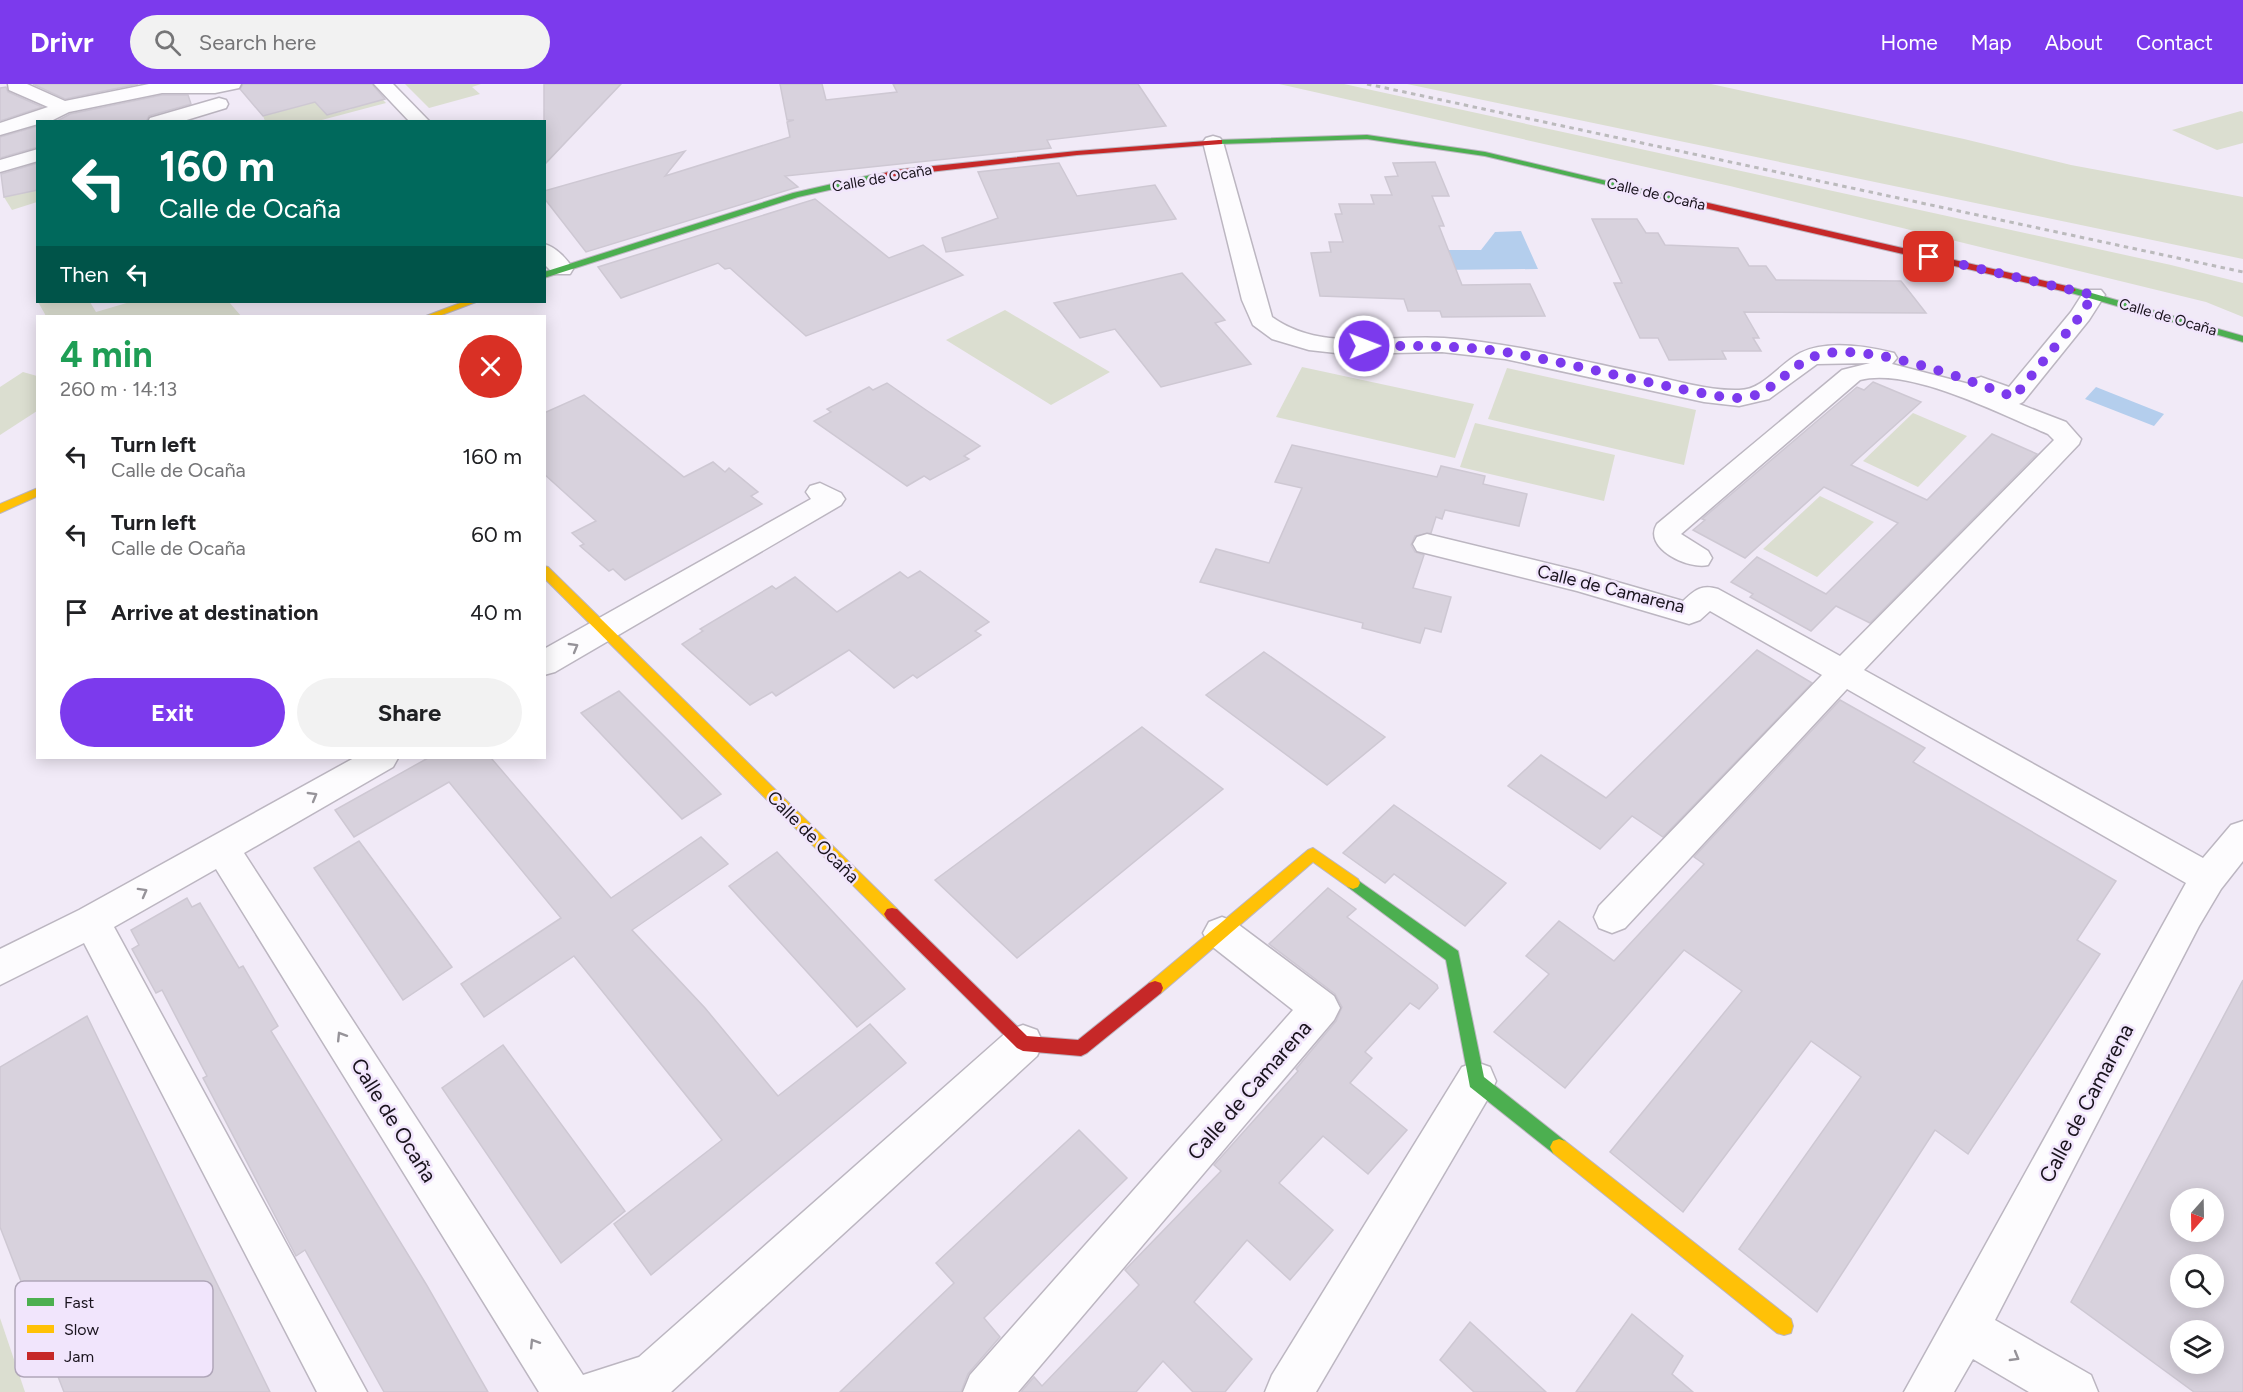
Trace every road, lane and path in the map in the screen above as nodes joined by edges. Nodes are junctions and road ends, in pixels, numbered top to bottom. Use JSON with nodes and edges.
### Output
{"nodes":[{"id":1,"x":17,"y":84,"type":"edge"},
{"id":2,"x":383,"y":84,"type":"edge"},
{"id":3,"x":222,"y":92,"type":"edge"},
{"id":4,"x":63,"y":107,"type":"junction"},
{"id":5,"x":161,"y":120,"type":"edge"},
{"id":6,"x":229,"y":120,"type":"edge"},
{"id":7,"x":420,"y":120,"type":"edge"},
{"id":8,"x":0,"y":129,"type":"edge"},
{"id":9,"x":1213,"y":142,"type":"junction"},
{"id":10,"x":36,"y":156,"type":"edge"},
{"id":11,"x":0,"y":166,"type":"edge"},
{"id":12,"x":546,"y":256,"type":"edge"},
{"id":13,"x":553,"y":272,"type":"edge"},
{"id":14,"x":2093,"y":295,"type":"junction"},
{"id":15,"x":468,"y":303,"type":"edge"},
{"id":16,"x":434,"y":315,"type":"edge"},
{"id":17,"x":2243,"y":339,"type":"edge"},
{"id":18,"x":1939,"y":376,"type":"junction"},
{"id":19,"x":36,"y":491,"type":"edge"},
{"id":20,"x":820,"y":492,"type":"dead end"},
{"id":21,"x":0,"y":509,"type":"edge"},
{"id":22,"x":1427,"y":544,"type":"dead end"},
{"id":23,"x":1698,"y":558,"type":"dead end"},
{"id":24,"x":546,"y":572,"type":"edge"},
{"id":25,"x":604,"y":630,"type":"junction"},
{"id":26,"x":546,"y":663,"type":"edge"},
{"id":27,"x":1843,"y":673,"type":"junction"},
{"id":28,"x":379,"y":759,"type":"edge"},
{"id":29,"x":2243,"y":835,"type":"edge"},
{"id":30,"x":222,"y":848,"type":"junction"},
{"id":31,"x":2208,"y":878,"type":"junction"},
{"id":32,"x":1612,"y":917,"type":"dead end"},
{"id":33,"x":92,"y":921,"type":"junction"},
{"id":34,"x":1222,"y":933,"type":"junction"},
{"id":35,"x":0,"y":968,"type":"edge"},
{"id":36,"x":1023,"y":1043,"type":"junction"},
{"id":37,"x":1476,"y":1081,"type":"junction"},
{"id":38,"x":1784,"y":1326,"type":"dead end"},
{"id":39,"x":1964,"y":1328,"type":"junction"},
{"id":40,"x":659,"y":1384,"type":"edge"},
{"id":41,"x":344,"y":1392,"type":"edge"},
{"id":42,"x":566,"y":1392,"type":"edge"},
{"id":43,"x":599,"y":1392,"type":"edge"},
{"id":44,"x":987,"y":1392,"type":"edge"},
{"id":45,"x":1289,"y":1392,"type":"edge"},
{"id":46,"x":1928,"y":1392,"type":"edge"},
{"id":47,"x":2074,"y":1392,"type":"edge"}],
"edges":[{"from":1,"to":4,"type":"street"},
{"from":2,"to":7,"type":"street"},
{"from":3,"to":4,"type":"street"},
{"from":3,"to":5,"type":"street"},
{"from":3,"to":6,"type":"street"},
{"from":4,"to":8,"type":"street"},
{"from":9,"to":13,"type":"street","name":"Calle de Ocaña"},
{"from":9,"to":14,"type":"street","name":"Calle de Ocaña"},
{"from":9,"to":18,"type":"street"},
{"from":10,"to":11,"type":"street"},
{"from":12,"to":13,"type":"street","name":"Calle de Ocaña"},
{"from":14,"to":17,"type":"street","name":"Calle de Ocaña"},
{"from":14,"to":18,"type":"street"},
{"from":15,"to":16,"type":"street"},
{"from":18,"to":23,"type":"street"},
{"from":18,"to":27,"type":"street"},
{"from":19,"to":21,"type":"street"},
{"from":20,"to":25,"type":"street"},
{"from":22,"to":27,"type":"street","name":"Calle de Camarena"},
{"from":24,"to":25,"type":"street","name":"Calle de Ocaña"},
{"from":26,"to":25,"type":"street","one_way":true},
{"from":25,"to":36,"type":"street","name":"Calle de Ocaña"},
{"from":27,"to":31,"type":"street","name":"Calle de Camarena"},
{"from":27,"to":32,"type":"street"},
{"from":30,"to":28,"type":"street","one_way":true},
{"from":29,"to":31,"type":"street","name":"Calle de Camarena"},
{"from":33,"to":30,"type":"street","one_way":true},
{"from":42,"to":30,"type":"street","name":"Calle de Ocaña","one_way":true},
{"from":31,"to":39,"type":"street","name":"Calle de Camarena"},
{"from":33,"to":35,"type":"street"},
{"from":33,"to":41,"type":"street"},
{"from":34,"to":36,"type":"street"},
{"from":34,"to":37,"type":"street"},
{"from":34,"to":44,"type":"street","name":"Calle de Camarena"},
{"from":36,"to":40,"type":"street"},
{"from":37,"to":38,"type":"street"},
{"from":37,"to":45,"type":"street"},
{"from":39,"to":46,"type":"street","name":"Calle de Camarena"},
{"from":39,"to":47,"type":"street","one_way":true},
{"from":40,"to":43,"type":"street"}]}
